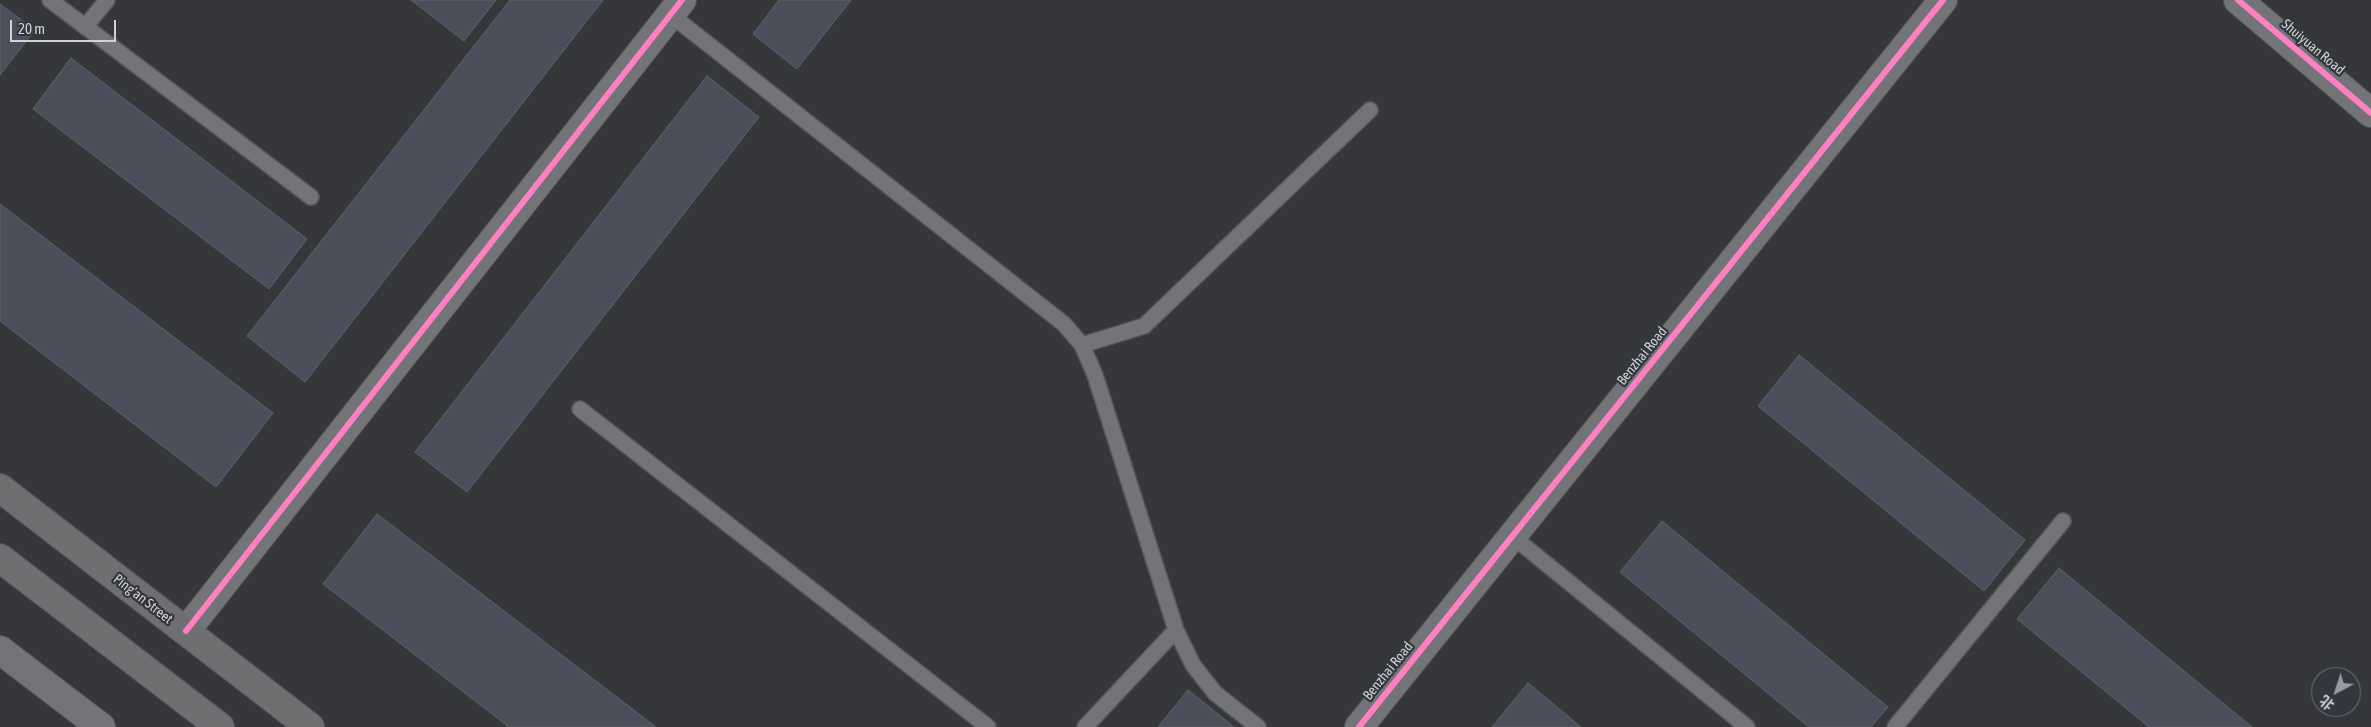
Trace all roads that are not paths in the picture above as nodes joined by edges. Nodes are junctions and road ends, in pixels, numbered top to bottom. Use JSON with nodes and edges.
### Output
{"nodes":[{"id":1,"x":50,"y":0,"type":"edge"},
{"id":2,"x":107,"y":0,"type":"edge"},
{"id":3,"x":1943,"y":0,"type":"edge"},
{"id":4,"x":2238,"y":0,"type":"edge"},
{"id":5,"x":676,"y":7,"type":"edge"},
{"id":6,"x":85,"y":27,"type":"junction"},
{"id":7,"x":1370,"y":110,"type":"dead end"},
{"id":8,"x":2371,"y":113,"type":"edge"},
{"id":9,"x":310,"y":197,"type":"dead end"},
{"id":10,"x":1082,"y":345,"type":"junction"},
{"id":11,"x":580,"y":409,"type":"dead end"},
{"id":12,"x":0,"y":488,"type":"edge"},
{"id":13,"x":2063,"y":522,"type":"dead end"},
{"id":14,"x":1512,"y":536,"type":"junction"},
{"id":15,"x":0,"y":558,"type":"edge"},
{"id":16,"x":1176,"y":630,"type":"junction"},
{"id":17,"x":186,"y":631,"type":"junction"},
{"id":18,"x":0,"y":650,"type":"edge"},
{"id":19,"x":101,"y":727,"type":"edge"},
{"id":20,"x":220,"y":727,"type":"edge"},
{"id":21,"x":310,"y":727,"type":"edge"},
{"id":22,"x":988,"y":727,"type":"edge"},
{"id":23,"x":1085,"y":727,"type":"edge"},
{"id":24,"x":1258,"y":727,"type":"edge"},
{"id":25,"x":1359,"y":727,"type":"edge"},
{"id":26,"x":1747,"y":727,"type":"edge"},
{"id":27,"x":1895,"y":727,"type":"edge"}],
"edges":[{"from":1,"to":6,"type":"lane"},
{"from":2,"to":6,"type":"lane"},
{"from":3,"to":14,"type":"street","name":"Benzhai Road"},
{"from":4,"to":8,"type":"street","name":"Shuiyuan Road"},
{"from":5,"to":10,"type":"lane"},
{"from":5,"to":17,"type":"street"},
{"from":6,"to":9,"type":"lane"},
{"from":7,"to":10,"type":"lane"},
{"from":10,"to":16,"type":"lane"},
{"from":11,"to":22,"type":"lane"},
{"from":12,"to":17,"type":"main road","name":"Ping'an Street"},
{"from":13,"to":27,"type":"lane"},
{"from":14,"to":25,"type":"street","name":"Benzhai Road"},
{"from":14,"to":26,"type":"lane"},
{"from":15,"to":20,"type":"main road"},
{"from":16,"to":23,"type":"lane"},
{"from":16,"to":24,"type":"lane"},
{"from":17,"to":21,"type":"main road","name":"Ping'an Street"},
{"from":18,"to":19,"type":"street"}]}
